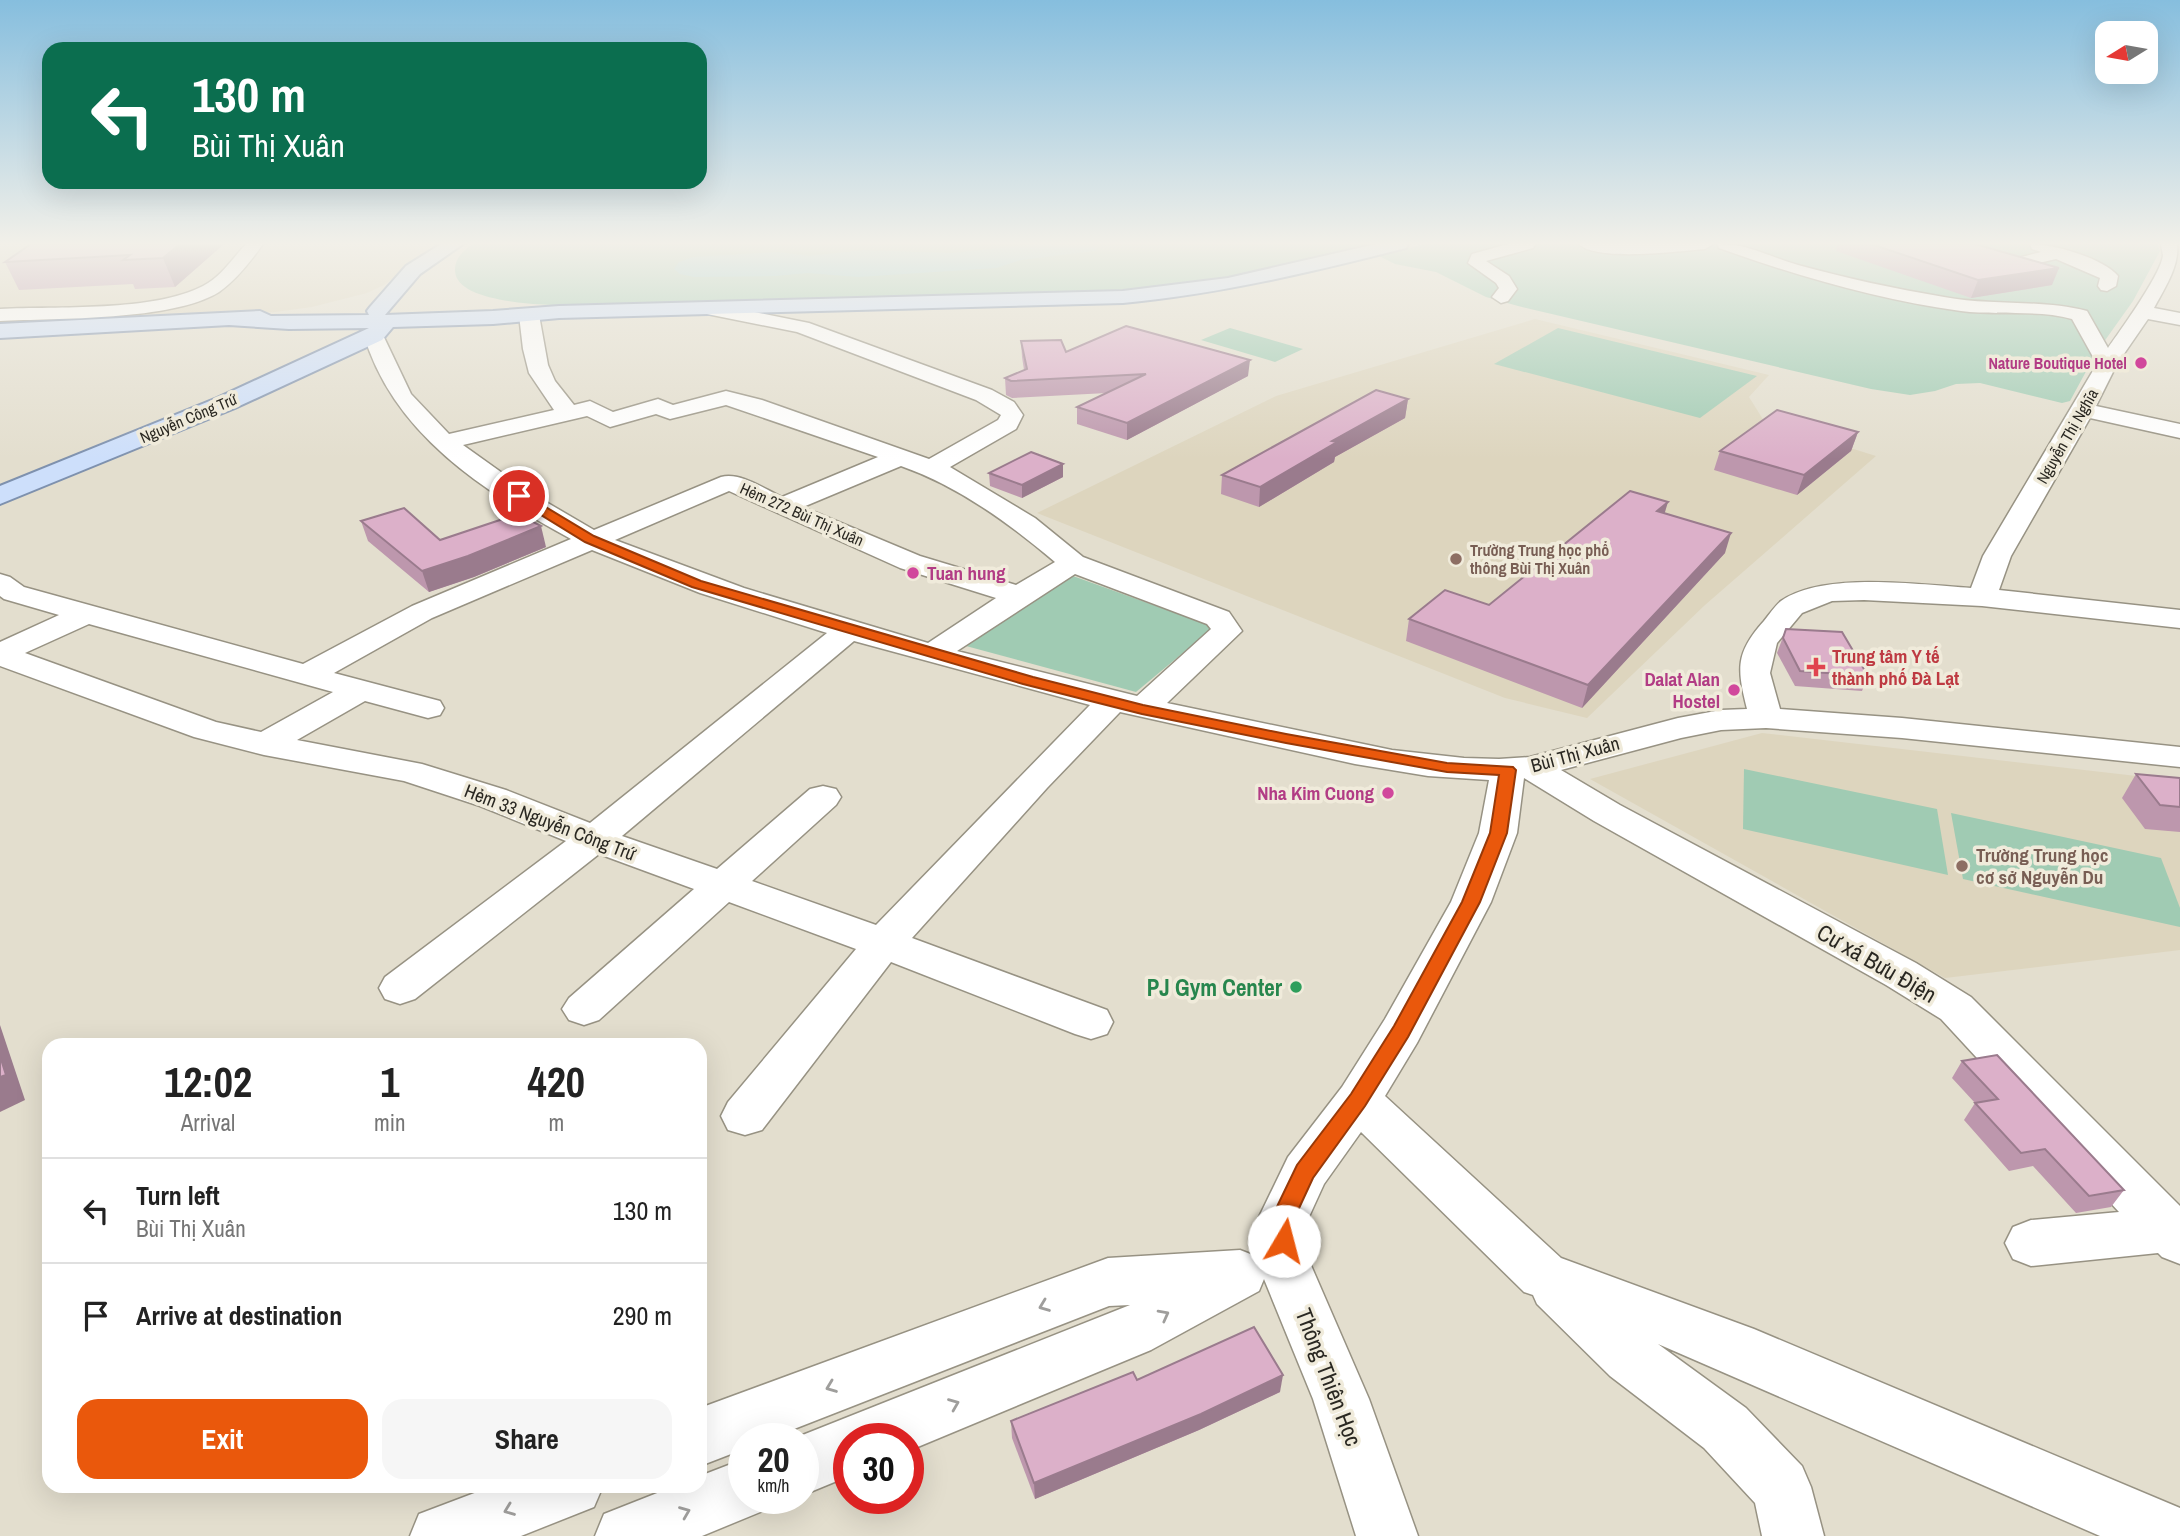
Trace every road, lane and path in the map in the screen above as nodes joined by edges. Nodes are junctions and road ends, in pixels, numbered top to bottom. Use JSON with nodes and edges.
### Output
{"nodes":[{"id":1,"x":383,"y":316,"type":"edge"},
{"id":2,"x":393,"y":316,"type":"edge"},
{"id":3,"x":529,"y":316,"type":"joint"},
{"id":4,"x":744,"y":316,"type":"edge"},
{"id":5,"x":2080,"y":316,"type":"edge"},
{"id":6,"x":2140,"y":316,"type":"edge"},
{"id":7,"x":2162,"y":316,"type":"edge"},
{"id":8,"x":2180,"y":319,"type":"edge"},
{"id":9,"x":379,"y":322,"type":"junction"},
{"id":10,"x":0,"y":331,"type":"edge"},
{"id":11,"x":2107,"y":364,"type":"junction"},
{"id":12,"x":2083,"y":410,"type":"junction"},
{"id":13,"x":567,"y":413,"type":"junction"},
{"id":14,"x":2180,"y":430,"type":"edge"},
{"id":15,"x":447,"y":442,"type":"junction"},
{"id":16,"x":898,"y":458,"type":"junction"},
{"id":17,"x":931,"y":468,"type":"junction"},
{"id":18,"x":0,"y":496,"type":"edge"},
{"id":19,"x":781,"y":508,"type":"junction"},
{"id":20,"x":590,"y":539,"type":"junction"},
{"id":21,"x":1073,"y":563,"type":"junction"},
{"id":22,"x":0,"y":583,"type":"edge"},
{"id":23,"x":1018,"y":596,"type":"junction"},
{"id":24,"x":1982,"y":597,"type":"junction"},
{"id":25,"x":89,"y":613,"type":"junction"},
{"id":26,"x":2180,"y":619,"type":"edge"},
{"id":27,"x":849,"y":630,"type":"junction"},
{"id":28,"x":0,"y":654,"type":"edge"},
{"id":29,"x":932,"y":654,"type":"junction"},
{"id":30,"x":304,"y":676,"type":"junction"},
{"id":31,"x":360,"y":690,"type":"junction"},
{"id":32,"x":1127,"y":705,"type":"junction"},
{"id":33,"x":428,"y":708,"type":"dead end"},
{"id":34,"x":1766,"y":718,"type":"junction"},
{"id":35,"x":264,"y":745,"type":"junction"},
{"id":36,"x":2180,"y":757,"type":"edge"},
{"id":37,"x":1520,"y":769,"type":"junction"},
{"id":38,"x":823,"y":797,"type":"dead end"},
{"id":39,"x":594,"y":839,"type":"junction"},
{"id":40,"x":722,"y":885,"type":"junction"},
{"id":41,"x":884,"y":943,"type":"junction"},
{"id":42,"x":400,"y":988,"type":"dead end"},
{"id":43,"x":584,"y":1009,"type":"dead end"},
{"id":44,"x":1091,"y":1022,"type":"dead end"},
{"id":45,"x":1358,"y":1100,"type":"junction"},
{"id":46,"x":746,"y":1116,"type":"dead end"},
{"id":47,"x":2176,"y":1232,"type":"edge"},
{"id":48,"x":2031,"y":1242,"type":"dead end"},
{"id":49,"x":1262,"y":1268,"type":"junction"},
{"id":50,"x":1544,"y":1275,"type":"junction"},
{"id":51,"x":906,"y":1423,"type":"edge"},
{"id":52,"x":707,"y":1434,"type":"edge"},
{"id":53,"x":555,"y":1493,"type":"edge"},
{"id":54,"x":728,"y":1495,"type":"edge"},
{"id":55,"x":441,"y":1536,"type":"edge"},
{"id":56,"x":626,"y":1536,"type":"edge"},
{"id":57,"x":1387,"y":1536,"type":"edge"},
{"id":58,"x":1793,"y":1536,"type":"edge"},
{"id":59,"x":2172,"y":1536,"type":"edge"}],
"edges":[{"from":1,"to":9,"type":"main road"},
{"from":2,"to":9,"type":"main road","name":"Nguyễn Công Trứ"},
{"from":3,"to":9,"type":"main road"},
{"from":3,"to":13,"type":"street"},
{"from":4,"to":17,"type":"street"},
{"from":5,"to":11,"type":"street"},
{"from":6,"to":11,"type":"street","name":"Nguyễn Thị Nghĩa"},
{"from":7,"to":8,"type":"street"},
{"from":9,"to":10,"type":"main road"},
{"from":9,"to":15,"type":"street","name":"Bùi Thị Xuân"},
{"from":9,"to":18,"type":"main road","name":"Nguyễn Công Trứ"},
{"from":11,"to":12,"type":"street","name":"Nguyễn Thị Nghĩa"},
{"from":12,"to":14,"type":"street"},
{"from":12,"to":24,"type":"street","name":"Nguyễn Thị Nghĩa"},
{"from":13,"to":15,"type":"street"},
{"from":13,"to":16,"type":"street"},
{"from":15,"to":20,"type":"street","name":"Bùi Thị Xuân"},
{"from":16,"to":17,"type":"street"},
{"from":16,"to":19,"type":"street"},
{"from":17,"to":21,"type":"street"},
{"from":19,"to":20,"type":"street","name":"Hẻm 272 Bùi Thị Xuân"},
{"from":19,"to":23,"type":"street","name":"Hẻm 272 Bùi Thị Xuân"},
{"from":20,"to":27,"type":"street","name":"Bùi Thị Xuân"},
{"from":20,"to":30,"type":"street","name":"Hẻm 272 Bùi Thị Xuân"},
{"from":21,"to":23,"type":"street"},
{"from":21,"to":32,"type":"street"},
{"from":22,"to":25,"type":"street"},
{"from":23,"to":29,"type":"street"},
{"from":24,"to":26,"type":"street"},
{"from":24,"to":34,"type":"street"},
{"from":25,"to":28,"type":"street"},
{"from":25,"to":30,"type":"street"},
{"from":27,"to":29,"type":"street","name":"Bùi Thị Xuân"},
{"from":27,"to":39,"type":"street"},
{"from":28,"to":35,"type":"street","name":"Hẻm 33 Nguyễn Công Trứ"},
{"from":29,"to":32,"type":"street","name":"Bùi Thị Xuân"},
{"from":30,"to":31,"type":"street"},
{"from":31,"to":33,"type":"street"},
{"from":31,"to":35,"type":"street"},
{"from":32,"to":37,"type":"street","name":"Bùi Thị Xuân"},
{"from":32,"to":41,"type":"street"},
{"from":34,"to":36,"type":"street","name":"Bùi Thị Xuân"},
{"from":34,"to":37,"type":"street","name":"Bùi Thị Xuân"},
{"from":35,"to":39,"type":"street","name":"Hẻm 33 Nguyễn Công Trứ"},
{"from":37,"to":45,"type":"street","name":"Thông Thiên Học"},
{"from":37,"to":47,"type":"street","name":"Cư xá Bưu Điện"},
{"from":38,"to":40,"type":"street"},
{"from":39,"to":40,"type":"street","name":"Hẻm 33 Nguyễn Công Trứ"},
{"from":39,"to":42,"type":"street"},
{"from":40,"to":41,"type":"street","name":"Hẻm 33 Nguyễn Công Trứ"},
{"from":40,"to":43,"type":"street"},
{"from":41,"to":44,"type":"street","name":"Hẻm 33 Nguyễn Công Trứ"},
{"from":41,"to":46,"type":"street"},
{"from":45,"to":49,"type":"street","name":"Thông Thiên Học"},
{"from":45,"to":50,"type":"street"},
{"from":47,"to":48,"type":"street","name":"Cư xá Bưu Điện"},
{"from":51,"to":49,"type":"street","one_way":true},
{"from":49,"to":52,"type":"street","one_way":true},
{"from":49,"to":57,"type":"street","name":"Thông Thiên Học"},
{"from":50,"to":58,"type":"street"},
{"from":50,"to":59,"type":"street"},
{"from":53,"to":55,"type":"street","one_way":true},
{"from":56,"to":54,"type":"street","one_way":true}]}
